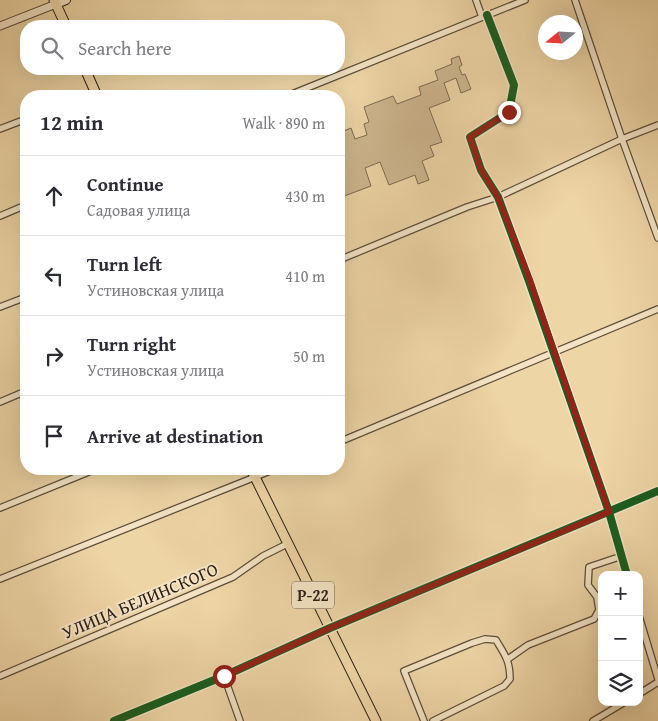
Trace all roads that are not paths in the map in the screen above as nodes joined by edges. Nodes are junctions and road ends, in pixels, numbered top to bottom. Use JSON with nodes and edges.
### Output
{"nodes":[{"id":1,"x":66,"y":0,"type":"edge"},
{"id":2,"x":476,"y":0,"type":"edge"},
{"id":3,"x":525,"y":0,"type":"edge"},
{"id":4,"x":575,"y":0,"type":"edge"},
{"id":5,"x":55,"y":2,"type":"edge"},
{"id":6,"x":485,"y":16,"type":"junction"},
{"id":7,"x":63,"y":20,"type":"edge"},
{"id":8,"x":0,"y":26,"type":"edge"},
{"id":9,"x":345,"y":73,"type":"edge"},
{"id":10,"x":87,"y":75,"type":"edge"},
{"id":11,"x":339,"y":75,"type":"edge"},
{"id":12,"x":94,"y":90,"type":"edge"},
{"id":13,"x":302,"y":90,"type":"edge"},
{"id":14,"x":20,"y":121,"type":"edge"},
{"id":15,"x":658,"y":125,"type":"edge"},
{"id":16,"x":0,"y":129,"type":"edge"},
{"id":17,"x":622,"y":139,"type":"junction"},
{"id":18,"x":498,"y":197,"type":"junction"},
{"id":19,"x":20,"y":208,"type":"edge"},
{"id":20,"x":0,"y":216,"type":"edge"},
{"id":21,"x":658,"y":238,"type":"edge"},
{"id":22,"x":345,"y":258,"type":"edge"},
{"id":23,"x":20,"y":299,"type":"edge"},
{"id":24,"x":0,"y":307,"type":"edge"},
{"id":25,"x":658,"y":309,"type":"edge"},
{"id":26,"x":554,"y":353,"type":"junction"},
{"id":27,"x":20,"y":394,"type":"edge"},
{"id":28,"x":0,"y":402,"type":"edge"},
{"id":29,"x":345,"y":440,"type":"edge"},
{"id":30,"x":81,"y":475,"type":"edge"},
{"id":31,"x":248,"y":475,"type":"edge"},
{"id":32,"x":254,"y":475,"type":"edge"},
{"id":33,"x":658,"y":491,"type":"edge"},
{"id":34,"x":0,"y":508,"type":"edge"},
{"id":35,"x":609,"y":512,"type":"junction"},
{"id":36,"x":287,"y":544,"type":"junction"},
{"id":37,"x":622,"y":556,"type":"junction"},
{"id":38,"x":626,"y":571,"type":"edge"},
{"id":39,"x":0,"y":579,"type":"edge"},
{"id":40,"x":330,"y":628,"type":"junction"},
{"id":41,"x":643,"y":630,"type":"edge"},
{"id":42,"x":508,"y":659,"type":"junction"},
{"id":43,"x":0,"y":676,"type":"edge"},
{"id":44,"x":224,"y":676,"type":"junction"},
{"id":45,"x":658,"y":681,"type":"edge"},
{"id":46,"x":643,"y":691,"type":"edge"},
{"id":47,"x":618,"y":706,"type":"edge"},
{"id":48,"x":114,"y":721,"type":"edge"},
{"id":49,"x":240,"y":721,"type":"edge"},
{"id":50,"x":376,"y":721,"type":"edge"},
{"id":51,"x":424,"y":721,"type":"edge"},
{"id":52,"x":433,"y":721,"type":"edge"},
{"id":53,"x":593,"y":721,"type":"edge"}],
"edges":[{"from":1,"to":5,"type":"main road"},
{"from":2,"to":6,"type":"street"},
{"from":3,"to":6,"type":"street"},
{"from":4,"to":17,"type":"street"},
{"from":5,"to":7,"type":"highway"},
{"from":5,"to":8,"type":"street"},
{"from":6,"to":9,"type":"street"},
{"from":6,"to":18,"type":"street"},
{"from":10,"to":12,"type":"highway"},
{"from":11,"to":13,"type":"street"},
{"from":14,"to":16,"type":"street"},
{"from":15,"to":17,"type":"street"},
{"from":17,"to":18,"type":"street"},
{"from":17,"to":21,"type":"street"},
{"from":18,"to":22,"type":"street"},
{"from":18,"to":26,"type":"street"},
{"from":19,"to":20,"type":"street"},
{"from":23,"to":24,"type":"street"},
{"from":25,"to":26,"type":"street"},
{"from":26,"to":29,"type":"street"},
{"from":26,"to":35,"type":"street"},
{"from":27,"to":28,"type":"street"},
{"from":30,"to":34,"type":"street"},
{"from":31,"to":39,"type":"street"},
{"from":32,"to":36,"type":"highway","number":"Р-22"},
{"from":33,"to":35,"type":"street"},
{"from":35,"to":37,"type":"street"},
{"from":35,"to":40,"type":"street"},
{"from":36,"to":40,"type":"highway","number":"Р-22"},
{"from":36,"to":43,"type":"street","name":"УЛИЦА БЕЛИНСКОГО"},
{"from":37,"to":38,"type":"street"},
{"from":37,"to":42,"type":"street"},
{"from":40,"to":44,"type":"street"},
{"from":40,"to":50,"type":"highway","number":"Р-22"},
{"from":41,"to":45,"type":"street"},
{"from":42,"to":51,"type":"street"},
{"from":42,"to":52,"type":"street"},
{"from":44,"to":48,"type":"street"},
{"from":44,"to":49,"type":"street"},
{"from":45,"to":46,"type":"street"},
{"from":47,"to":53,"type":"street"}]}
